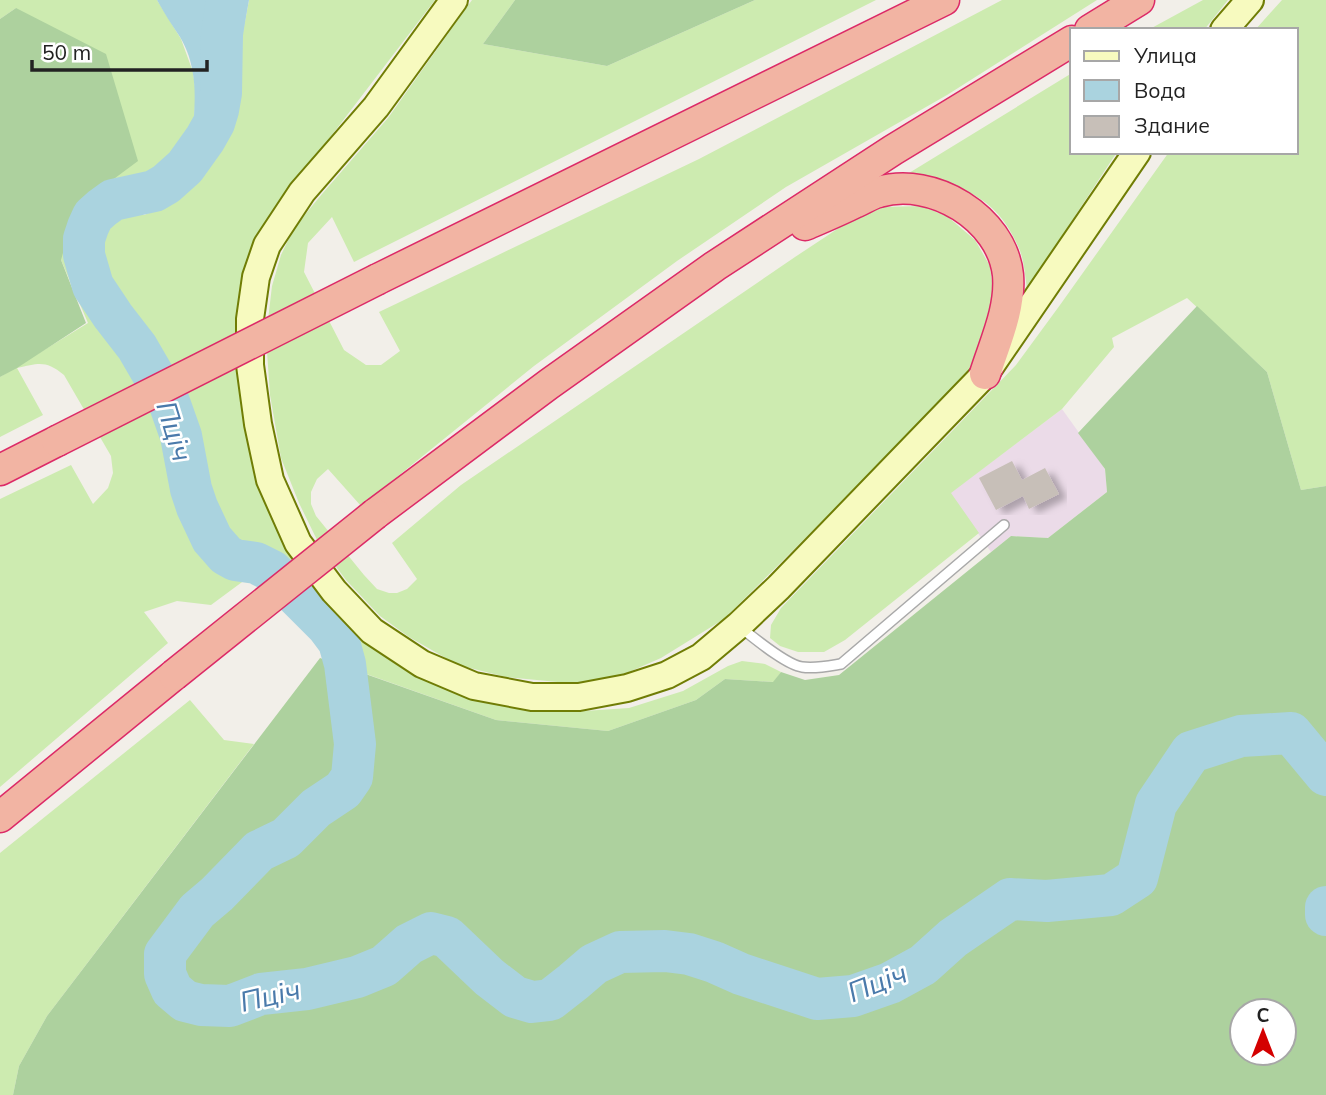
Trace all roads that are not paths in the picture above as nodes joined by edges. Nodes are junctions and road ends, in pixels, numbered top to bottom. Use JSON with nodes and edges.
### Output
{"nodes":[{"id":1,"x":454,"y":0,"type":"edge"},
{"id":2,"x":944,"y":0,"type":"edge"},
{"id":3,"x":1139,"y":0,"type":"edge"},
{"id":4,"x":1251,"y":0,"type":"edge"},
{"id":5,"x":1093,"y":28,"type":"edge"},
{"id":6,"x":1226,"y":28,"type":"edge"},
{"id":7,"x":1070,"y":42,"type":"edge"},
{"id":8,"x":1137,"y":154,"type":"edge"},
{"id":9,"x":715,"y":266,"type":"junction"},
{"id":10,"x":985,"y":374,"type":"junction"},
{"id":11,"x":0,"y":470,"type":"edge"},
{"id":12,"x":1004,"y":525,"type":"dead end"},
{"id":13,"x":739,"y":625,"type":"junction"},
{"id":14,"x":0,"y":817,"type":"edge"}],
"edges":[{"from":1,"to":13,"type":"main road"},
{"from":2,"to":11,"type":"highway","bridge":true},
{"from":3,"to":5,"type":"highway"},
{"from":4,"to":6,"type":"main road"},
{"from":7,"to":9,"type":"highway"},
{"from":8,"to":10,"type":"main road"},
{"from":9,"to":10,"type":"highway"},
{"from":9,"to":14,"type":"highway","bridge":true},
{"from":10,"to":13,"type":"main road"},
{"from":12,"to":13,"type":"lane"}]}
